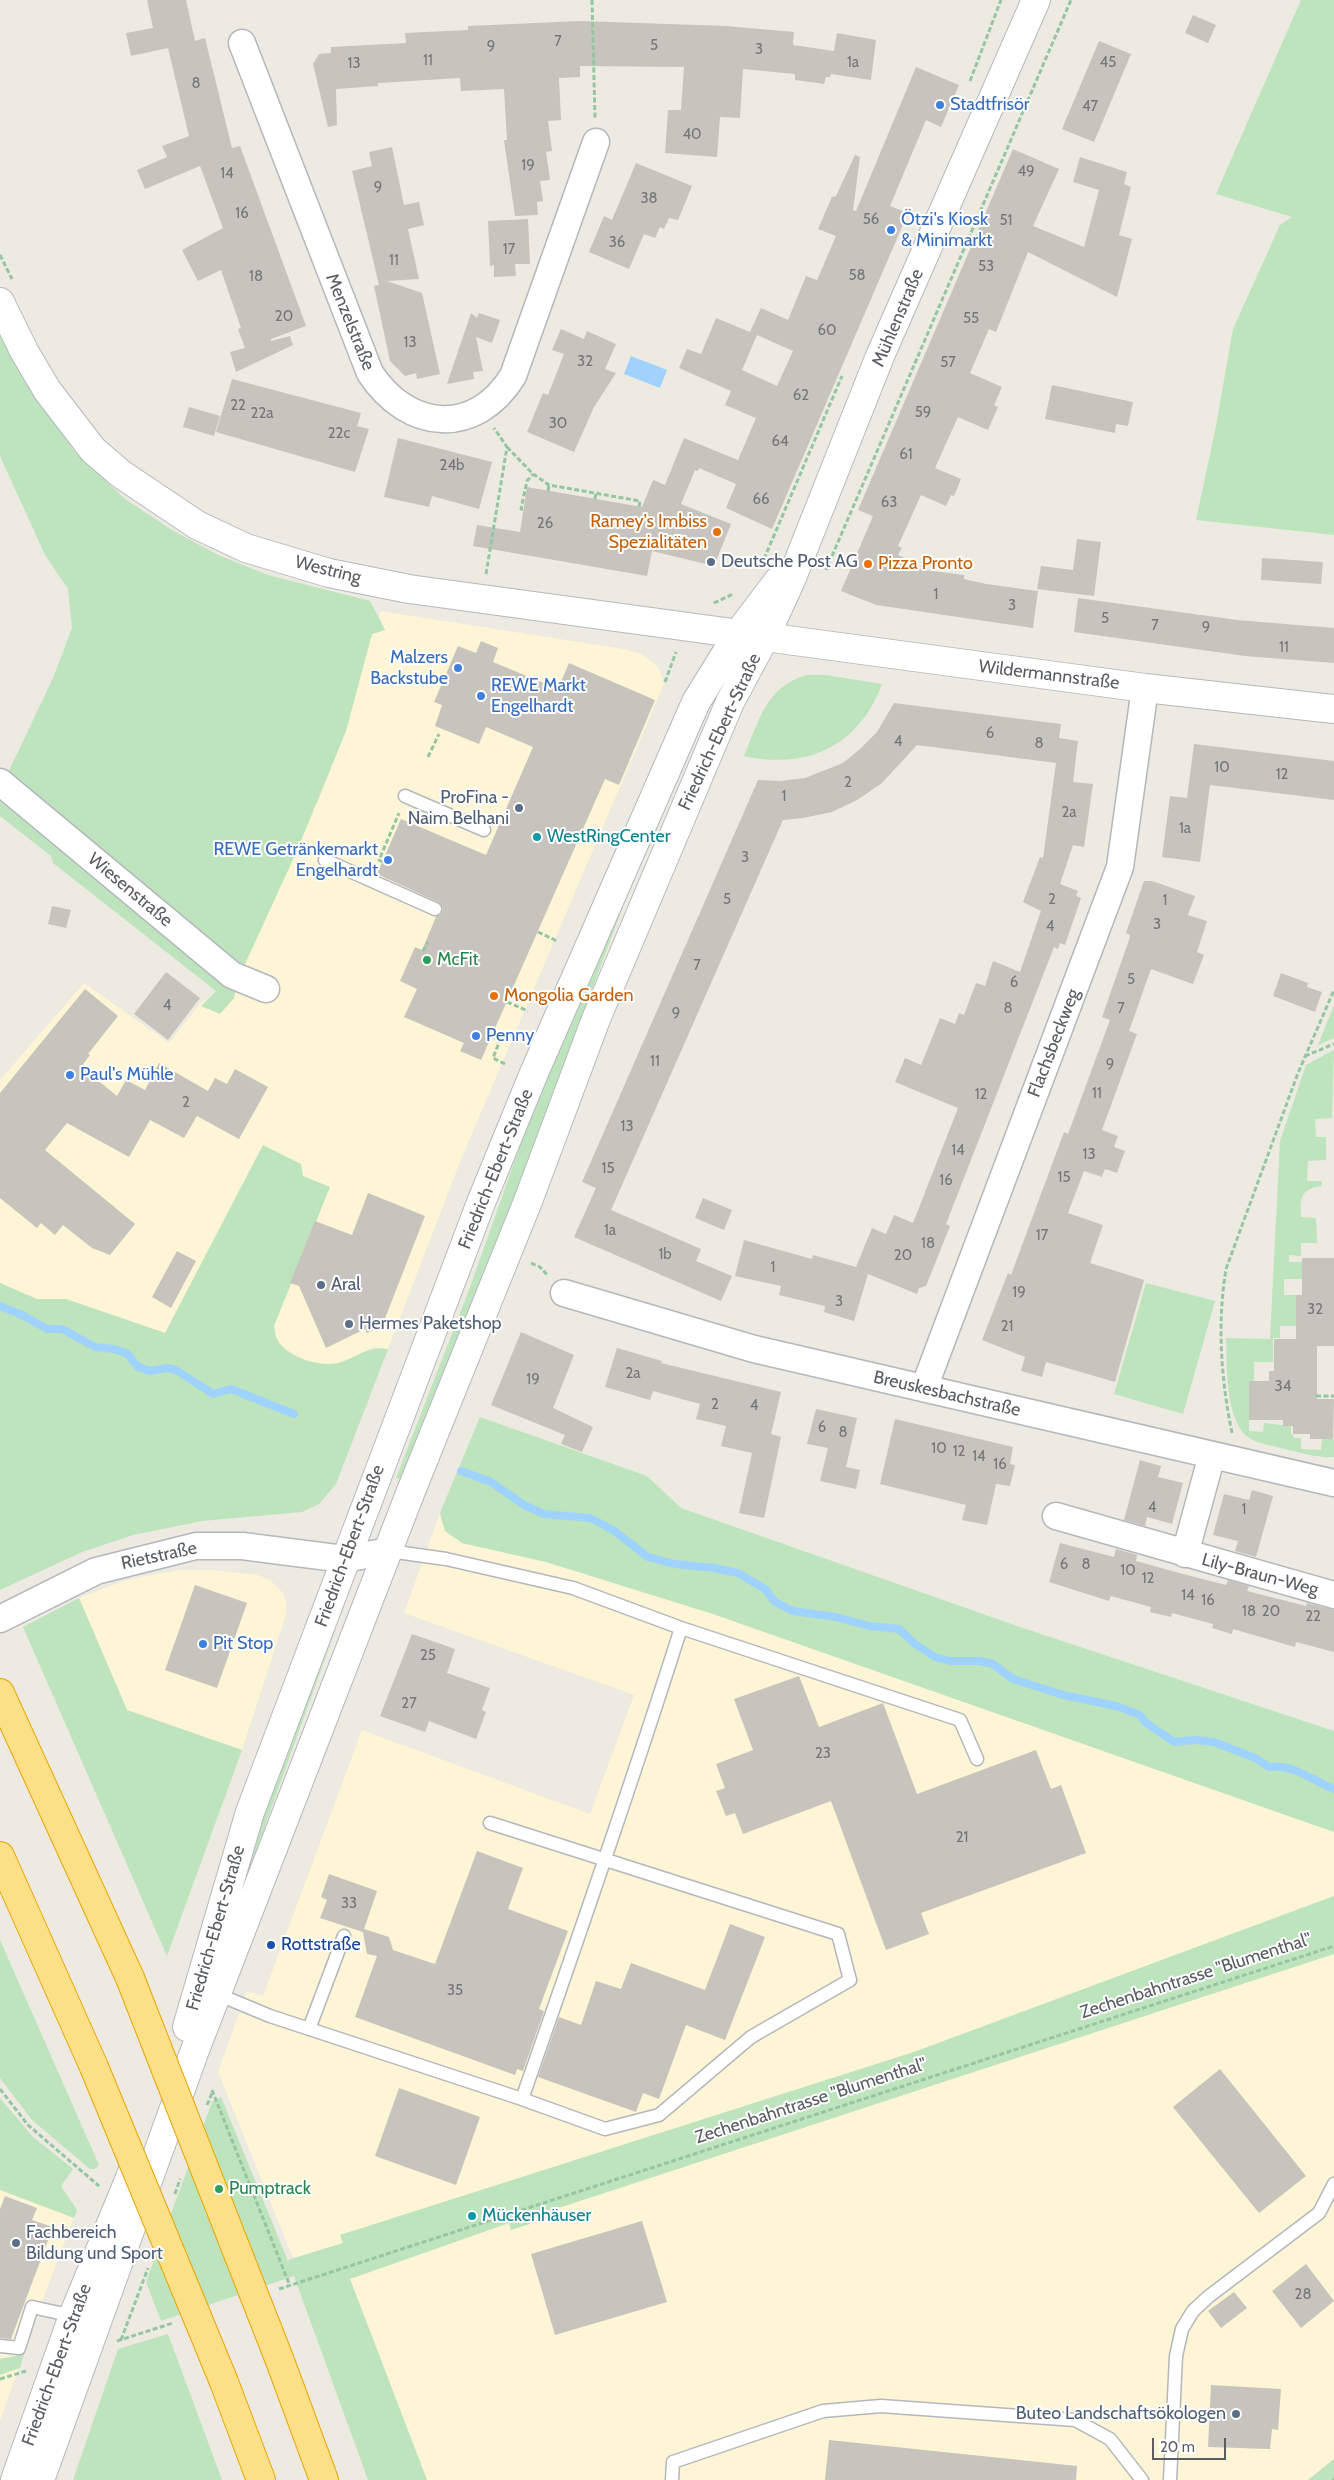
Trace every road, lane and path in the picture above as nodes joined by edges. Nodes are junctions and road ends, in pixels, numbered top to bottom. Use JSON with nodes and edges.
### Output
{"nodes":[{"id":1,"x":592,"y":0,"type":"edge"},
{"id":2,"x":1036,"y":0,"type":"edge"},
{"id":3,"x":1071,"y":0,"type":"edge"},
{"id":4,"x":242,"y":43,"type":"dead end"},
{"id":5,"x":596,"y":142,"type":"joint"},
{"id":6,"x":0,"y":255,"type":"edge"},
{"id":7,"x":6,"y":291,"type":"edge"},
{"id":8,"x":481,"y":409,"type":"junction"},
{"id":9,"x":507,"y":447,"type":"junction"},
{"id":10,"x":533,"y":474,"type":"junction"},
{"id":11,"x":550,"y":485,"type":"junction"},
{"id":12,"x":548,"y":491,"type":"dead end"},
{"id":13,"x":596,"y":493,"type":"junction"},
{"id":14,"x":595,"y":499,"type":"dead end"},
{"id":15,"x":639,"y":507,"type":"dead end"},
{"id":16,"x":523,"y":509,"type":"dead end"},
{"id":17,"x":801,"y":556,"type":"junction"},
{"id":18,"x":476,"y":572,"type":"dead end"},
{"id":19,"x":824,"y":573,"type":"dead end"},
{"id":20,"x":486,"y":574,"type":"junction"},
{"id":21,"x":491,"y":575,"type":"dead end"},
{"id":22,"x":736,"y":592,"type":"dead end"},
{"id":23,"x":705,"y":602,"type":"dead end"},
{"id":24,"x":738,"y":634,"type":"junction"},
{"id":25,"x":765,"y":637,"type":"junction"},
{"id":26,"x":1145,"y":688,"type":"junction"},
{"id":27,"x":1334,"y":709,"type":"edge"},
{"id":28,"x":438,"y":734,"type":"dead end"},
{"id":29,"x":428,"y":757,"type":"dead end"},
{"id":30,"x":0,"y":782,"type":"edge"},
{"id":31,"x":406,"y":796,"type":"joint"},
{"id":32,"x":484,"y":830,"type":"dead end"},
{"id":33,"x":325,"y":860,"type":"dead end"},
{"id":34,"x":383,"y":862,"type":"dead end"},
{"id":35,"x":436,"y":909,"type":"dead end"},
{"id":36,"x":538,"y":932,"type":"dead end"},
{"id":37,"x":557,"y":941,"type":"dead end"},
{"id":38,"x":428,"y":942,"type":"dead end"},
{"id":39,"x":424,"y":951,"type":"dead end"},
{"id":40,"x":266,"y":989,"type":"dead end"},
{"id":41,"x":1334,"y":990,"type":"edge"},
{"id":42,"x":507,"y":1002,"type":"dead end"},
{"id":43,"x":528,"y":1011,"type":"dead end"},
{"id":44,"x":491,"y":1036,"type":"dead end"},
{"id":45,"x":1334,"y":1044,"type":"edge"},
{"id":46,"x":1305,"y":1057,"type":"junction"},
{"id":47,"x":505,"y":1064,"type":"dead end"},
{"id":48,"x":507,"y":1254,"type":"junction"},
{"id":49,"x":564,"y":1293,"type":"joint"},
{"id":50,"x":924,"y":1388,"type":"junction"},
{"id":51,"x":1316,"y":1396,"type":"dead end"},
{"id":52,"x":1334,"y":1396,"type":"edge"},
{"id":53,"x":1212,"y":1455,"type":"junction"},
{"id":54,"x":1237,"y":1461,"type":"junction"},
{"id":55,"x":1334,"y":1483,"type":"edge"},
{"id":56,"x":1056,"y":1516,"type":"dead end"},
{"id":57,"x":388,"y":1551,"type":"junction"},
{"id":58,"x":1185,"y":1554,"type":"junction"},
{"id":59,"x":344,"y":1559,"type":"junction"},
{"id":60,"x":1334,"y":1595,"type":"edge"},
{"id":61,"x":0,"y":1619,"type":"edge"},
{"id":62,"x":681,"y":1628,"type":"junction"},
{"id":63,"x":0,"y":1692,"type":"edge"},
{"id":64,"x":977,"y":1759,"type":"dead end"},
{"id":65,"x":490,"y":1823,"type":"dead end"},
{"id":66,"x":0,"y":1856,"type":"edge"},
{"id":67,"x":606,"y":1862,"type":"junction"},
{"id":68,"x":344,"y":1936,"type":"dead end"},
{"id":69,"x":1334,"y":1946,"type":"edge"},
{"id":70,"x":217,"y":1994,"type":"junction"},
{"id":71,"x":309,"y":2029,"type":"junction"},
{"id":72,"x":0,"y":2089,"type":"edge"},
{"id":73,"x":213,"y":2091,"type":"dead end"},
{"id":74,"x":522,"y":2099,"type":"junction"},
{"id":75,"x":1334,"y":2184,"type":"edge"},
{"id":76,"x":119,"y":2205,"type":"junction"},
{"id":77,"x":296,"y":2283,"type":"dead end"},
{"id":78,"x":290,"y":2286,"type":"dead end"},
{"id":79,"x":73,"y":2316,"type":"junction"},
{"id":80,"x":0,"y":2346,"type":"edge"},
{"id":81,"x":17,"y":2373,"type":"dead end"},
{"id":82,"x":0,"y":2379,"type":"edge"},
{"id":83,"x":15,"y":2480,"type":"edge"},
{"id":84,"x":40,"y":2480,"type":"edge"},
{"id":85,"x":262,"y":2480,"type":"edge"},
{"id":86,"x":324,"y":2480,"type":"edge"},
{"id":87,"x":672,"y":2480,"type":"edge"},
{"id":88,"x":1142,"y":2480,"type":"edge"},
{"id":89,"x":1170,"y":2480,"type":"edge"}],
"edges":[{"from":1,"to":5,"type":"path"},
{"from":2,"to":17,"type":"main road","name":"Mühlenstraße"},
{"from":3,"to":19,"type":"path"},
{"from":4,"to":8,"type":"street","name":"Menzelstraße"},
{"from":5,"to":8,"type":"street","name":"Menzelstraße"},
{"from":6,"to":7,"type":"path"},
{"from":7,"to":24,"type":"main road","name":"Westring"},
{"from":8,"to":9,"type":"path"},
{"from":9,"to":10,"type":"path"},
{"from":9,"to":20,"type":"path"},
{"from":10,"to":11,"type":"path"},
{"from":10,"to":16,"type":"path"},
{"from":11,"to":12,"type":"path"},
{"from":11,"to":13,"type":"path"},
{"from":13,"to":14,"type":"path"},
{"from":13,"to":15,"type":"path"},
{"from":17,"to":24,"type":"main road","name":"Mühlenstraße"},
{"from":17,"to":25,"type":"main road","name":"Mühlenstraße"},
{"from":18,"to":20,"type":"path"},
{"from":20,"to":21,"type":"path"},
{"from":22,"to":23,"type":"path"},
{"from":24,"to":25,"type":"main road","name":"Westring"},
{"from":24,"to":59,"type":"main road","name":"Friedrich-Ebert-Straße"},
{"from":25,"to":26,"type":"main road","name":"Wildermannstraße"},
{"from":25,"to":48,"type":"main road","name":"Friedrich-Ebert-Straße"},
{"from":26,"to":27,"type":"main road","name":"Wildermannstraße"},
{"from":26,"to":50,"type":"street","name":"Flachsbeckweg"},
{"from":28,"to":29,"type":"path"},
{"from":30,"to":40,"type":"street","name":"Wiesenstraße"},
{"from":31,"to":32,"type":"lane"},
{"from":31,"to":34,"type":"path"},
{"from":33,"to":35,"type":"lane"},
{"from":36,"to":37,"type":"path"},
{"from":38,"to":39,"type":"path"},
{"from":41,"to":46,"type":"path"},
{"from":42,"to":43,"type":"path"},
{"from":44,"to":47,"type":"path"},
{"from":45,"to":46,"type":"path"},
{"from":46,"to":54,"type":"path"},
{"from":48,"to":49,"type":"path"},
{"from":48,"to":57,"type":"main road","name":"Friedrich-Ebert-Straße"},
{"from":49,"to":50,"type":"street","name":"Breuskesbachstraße"},
{"from":50,"to":53,"type":"street","name":"Breuskesbachstraße"},
{"from":51,"to":52,"type":"path"},
{"from":53,"to":54,"type":"street","name":"Breuskesbachstraße"},
{"from":53,"to":58,"type":"street","name":"Lily-Braun-Weg"},
{"from":54,"to":55,"type":"street","name":"Breuskesbachstraße"},
{"from":56,"to":58,"type":"street","name":"Lily-Braun-Weg"},
{"from":57,"to":59,"type":"street","name":"Rietstraße"},
{"from":57,"to":62,"type":"lane"},
{"from":57,"to":70,"type":"main road","name":"Friedrich-Ebert-Straße"},
{"from":58,"to":60,"type":"street","name":"Lily-Braun-Weg"},
{"from":59,"to":61,"type":"street","name":"Rietstraße"},
{"from":59,"to":76,"type":"main road","name":"Friedrich-Ebert-Straße"},
{"from":62,"to":64,"type":"lane"},
{"from":62,"to":67,"type":"lane"},
{"from":63,"to":86,"type":"highway","bridge":true},
{"from":65,"to":67,"type":"lane"},
{"from":66,"to":85,"type":"highway","bridge":true},
{"from":67,"to":74,"type":"lane"},
{"from":67,"to":74,"type":"lane"},
{"from":68,"to":71,"type":"lane"},
{"from":69,"to":77,"type":"path","name":"Zechenbahntrasse \"Blumenthal\""},
{"from":70,"to":71,"type":"lane"},
{"from":70,"to":84,"type":"main road","name":"Friedrich-Ebert-Straße"},
{"from":71,"to":74,"type":"lane"},
{"from":72,"to":76,"type":"path"},
{"from":73,"to":78,"type":"path"},
{"from":75,"to":89,"type":"lane"},
{"from":76,"to":79,"type":"main road","name":"Friedrich-Ebert-Straße"},
{"from":79,"to":80,"type":"lane"},
{"from":79,"to":83,"type":"main road","name":"Friedrich-Ebert-Straße"},
{"from":81,"to":82,"type":"path"},
{"from":87,"to":88,"type":"lane"}]}
